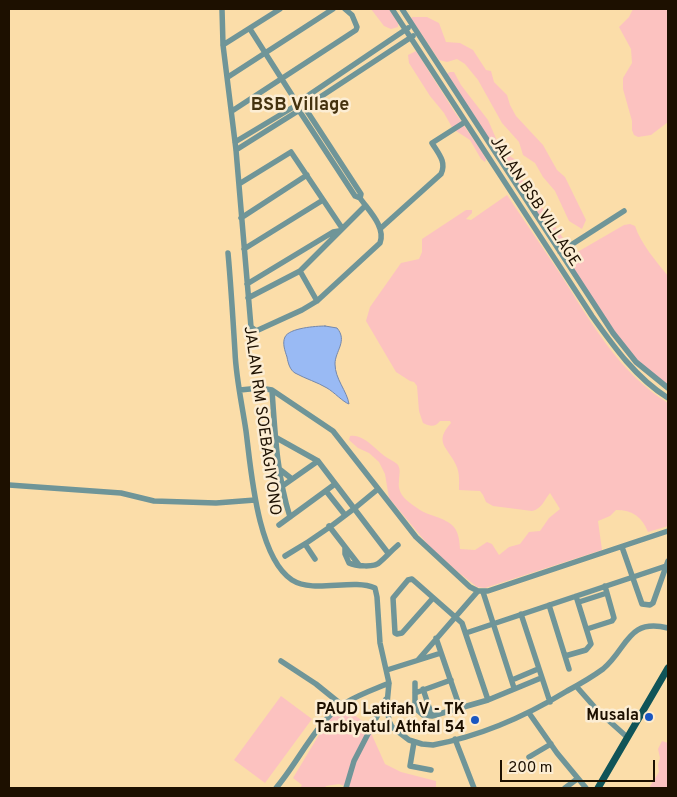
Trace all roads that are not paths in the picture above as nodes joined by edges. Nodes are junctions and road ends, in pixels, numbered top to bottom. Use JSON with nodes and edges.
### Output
{"nodes":[{"id":1,"x":280,"y":9,"type":"edge"},
{"id":2,"x":333,"y":9,"type":"edge"},
{"id":3,"x":345,"y":9,"type":"edge"},
{"id":4,"x":392,"y":9,"type":"edge"},
{"id":5,"x":403,"y":9,"type":"edge"},
{"id":6,"x":223,"y":10,"type":"edge"},
{"id":7,"x":412,"y":26,"type":"junction"},
{"id":8,"x":250,"y":29,"type":"junction"},
{"id":9,"x":406,"y":30,"type":"junction"},
{"id":10,"x":417,"y":33,"type":"junction"},
{"id":11,"x":411,"y":37,"type":"junction"},
{"id":12,"x":395,"y":38,"type":"junction"},
{"id":13,"x":400,"y":44,"type":"junction"},
{"id":14,"x":223,"y":45,"type":"junction"},
{"id":15,"x":266,"y":54,"type":"junction"},
{"id":16,"x":228,"y":77,"type":"junction"},
{"id":17,"x":282,"y":78,"type":"junction"},
{"id":18,"x":300,"y":107,"type":"junction"},
{"id":19,"x":232,"y":111,"type":"junction"},
{"id":20,"x":465,"y":122,"type":"junction"},
{"id":21,"x":235,"y":142,"type":"junction"},
{"id":22,"x":236,"y":150,"type":"junction"},
{"id":23,"x":307,"y":175,"type":"junction"},
{"id":24,"x":239,"y":184,"type":"junction"},
{"id":25,"x":323,"y":200,"type":"junction"},
{"id":26,"x":366,"y":206,"type":"junction"},
{"id":27,"x":624,"y":211,"type":"dead end"},
{"id":28,"x":241,"y":218,"type":"junction"},
{"id":29,"x":381,"y":228,"type":"junction"},
{"id":30,"x":341,"y":229,"type":"junction"},
{"id":31,"x":244,"y":249,"type":"junction"},
{"id":32,"x":560,"y":252,"type":"junction"},
{"id":33,"x":228,"y":253,"type":"dead end"},
{"id":34,"x":300,"y":271,"type":"junction"},
{"id":35,"x":247,"y":284,"type":"junction"},
{"id":36,"x":248,"y":298,"type":"junction"},
{"id":37,"x":317,"y":301,"type":"junction"},
{"id":38,"x":668,"y":388,"type":"edge"},
{"id":39,"x":240,"y":390,"type":"junction"},
{"id":40,"x":272,"y":390,"type":"junction"},
{"id":41,"x":668,"y":398,"type":"edge"},
{"id":42,"x":275,"y":437,"type":"junction"},
{"id":43,"x":318,"y":461,"type":"junction"},
{"id":44,"x":278,"y":468,"type":"junction"},
{"id":45,"x":292,"y":479,"type":"junction"},
{"id":46,"x":335,"y":484,"type":"junction"},
{"id":47,"x":9,"y":486,"type":"edge"},
{"id":48,"x":281,"y":487,"type":"junction"},
{"id":49,"x":378,"y":489,"type":"junction"},
{"id":50,"x":326,"y":492,"type":"junction"},
{"id":51,"x":255,"y":500,"type":"junction"},
{"id":52,"x":354,"y":510,"type":"junction"},
{"id":53,"x":345,"y":515,"type":"junction"},
{"id":54,"x":290,"y":517,"type":"junction"},
{"id":55,"x":278,"y":525,"type":"dead end"},
{"id":56,"x":329,"y":526,"type":"junction"},
{"id":57,"x":668,"y":531,"type":"edge"},
{"id":58,"x":305,"y":544,"type":"junction"},
{"id":59,"x":398,"y":545,"type":"dead end"},
{"id":60,"x":622,"y":547,"type":"junction"},
{"id":61,"x":388,"y":553,"type":"junction"},
{"id":62,"x":285,"y":556,"type":"dead end"},
{"id":63,"x":315,"y":559,"type":"dead end"},
{"id":64,"x":667,"y":563,"type":"edge"},
{"id":65,"x":632,"y":577,"type":"junction"},
{"id":66,"x":606,"y":589,"type":"junction"},
{"id":67,"x":481,"y":592,"type":"junction"},
{"id":68,"x":576,"y":596,"type":"junction"},
{"id":69,"x":433,"y":598,"type":"junction"},
{"id":70,"x":578,"y":602,"type":"junction"},
{"id":71,"x":549,"y":605,"type":"junction"},
{"id":72,"x":521,"y":614,"type":"junction"},
{"id":73,"x":455,"y":617,"type":"junction"},
{"id":74,"x":394,"y":620,"type":"junction"},
{"id":75,"x":493,"y":623,"type":"junction"},
{"id":76,"x":668,"y":628,"type":"edge"},
{"id":77,"x":406,"y":629,"type":"junction"},
{"id":78,"x":588,"y":629,"type":"junction"},
{"id":79,"x":466,"y":633,"type":"junction"},
{"id":80,"x":436,"y":638,"type":"junction"},
{"id":81,"x":441,"y":653,"type":"junction"},
{"id":82,"x":565,"y":656,"type":"junction"},
{"id":83,"x":418,"y":660,"type":"junction"},
{"id":84,"x":281,"y":661,"type":"dead end"},
{"id":85,"x":668,"y":668,"type":"edge"},
{"id":86,"x":569,"y":669,"type":"dead end"},
{"id":87,"x":387,"y":670,"type":"junction"},
{"id":88,"x":538,"y":670,"type":"junction"},
{"id":89,"x":541,"y":678,"type":"junction"},
{"id":90,"x":450,"y":680,"type":"junction"},
{"id":91,"x":512,"y":680,"type":"junction"},
{"id":92,"x":389,"y":683,"type":"junction"},
{"id":93,"x":416,"y":683,"type":"dead end"},
{"id":94,"x":576,"y":686,"type":"junction"},
{"id":95,"x":514,"y":688,"type":"junction"},
{"id":96,"x":423,"y":689,"type":"junction"},
{"id":97,"x":415,"y":693,"type":"junction"},
{"id":98,"x":388,"y":694,"type":"junction"},
{"id":99,"x":488,"y":700,"type":"junction"},
{"id":100,"x":550,"y":702,"type":"junction"},
{"id":101,"x":342,"y":706,"type":"junction"},
{"id":102,"x":460,"y":708,"type":"junction"},
{"id":103,"x":530,"y":713,"type":"junction"},
{"id":104,"x":432,"y":716,"type":"junction"},
{"id":105,"x":627,"y":738,"type":"junction"},
{"id":106,"x":456,"y":739,"type":"junction"},
{"id":107,"x":414,"y":742,"type":"junction"},
{"id":108,"x":551,"y":744,"type":"junction"},
{"id":109,"x":529,"y":757,"type":"dead end"},
{"id":110,"x":432,"y":770,"type":"dead end"},
{"id":111,"x":577,"y":779,"type":"junction"},
{"id":112,"x":276,"y":788,"type":"edge"},
{"id":113,"x":346,"y":788,"type":"edge"},
{"id":114,"x":474,"y":788,"type":"edge"},
{"id":115,"x":565,"y":788,"type":"edge"},
{"id":116,"x":586,"y":788,"type":"edge"},
{"id":117,"x":598,"y":788,"type":"edge"}],
"edges":[{"from":1,"to":8,"type":"street"},
{"from":2,"to":15,"type":"street"},
{"from":3,"to":17,"type":"street"},
{"from":4,"to":9,"type":"street","name":"JALAN BSB VILLAGE"},
{"from":5,"to":7,"type":"street"},
{"from":6,"to":14,"type":"street"},
{"from":7,"to":9,"type":"street"},
{"from":7,"to":10,"type":"street"},
{"from":8,"to":14,"type":"street"},
{"from":8,"to":15,"type":"street"},
{"from":9,"to":11,"type":"street","name":"JALAN BSB VILLAGE"},
{"from":9,"to":12,"type":"street"},
{"from":10,"to":11,"type":"street"},
{"from":10,"to":32,"type":"street"},
{"from":11,"to":13,"type":"street"},
{"from":11,"to":20,"type":"street","name":"JALAN BSB VILLAGE"},
{"from":12,"to":13,"type":"street"},
{"from":12,"to":18,"type":"street"},
{"from":13,"to":18,"type":"street"},
{"from":14,"to":16,"type":"street"},
{"from":15,"to":16,"type":"street"},
{"from":15,"to":17,"type":"street"},
{"from":16,"to":19,"type":"street"},
{"from":17,"to":18,"type":"street"},
{"from":17,"to":19,"type":"street"},
{"from":18,"to":21,"type":"street"},
{"from":18,"to":22,"type":"street"},
{"from":18,"to":26,"type":"street"},
{"from":19,"to":21,"type":"street"},
{"from":20,"to":29,"type":"street"},
{"from":20,"to":41,"type":"street","name":"JALAN BSB VILLAGE"},
{"from":21,"to":22,"type":"street"},
{"from":22,"to":24,"type":"street"},
{"from":23,"to":24,"type":"street"},
{"from":23,"to":25,"type":"street"},
{"from":23,"to":28,"type":"street"},
{"from":24,"to":28,"type":"street"},
{"from":25,"to":30,"type":"street"},
{"from":25,"to":31,"type":"street"},
{"from":26,"to":29,"type":"street"},
{"from":26,"to":30,"type":"street"},
{"from":27,"to":32,"type":"street"},
{"from":28,"to":31,"type":"street"},
{"from":29,"to":37,"type":"street"},
{"from":30,"to":34,"type":"street"},
{"from":30,"to":35,"type":"street"},
{"from":31,"to":35,"type":"street"},
{"from":32,"to":38,"type":"street"},
{"from":33,"to":39,"type":"street","name":"JALAN RM SOEBAGIYONO"},
{"from":34,"to":36,"type":"street"},
{"from":34,"to":37,"type":"street"},
{"from":35,"to":36,"type":"street"},
{"from":36,"to":37,"type":"street"},
{"from":39,"to":40,"type":"street"},
{"from":39,"to":51,"type":"street","name":"JALAN RM SOEBAGIYONO"},
{"from":40,"to":42,"type":"street"},
{"from":40,"to":49,"type":"street"},
{"from":42,"to":43,"type":"street"},
{"from":42,"to":44,"type":"street"},
{"from":43,"to":45,"type":"street"},
{"from":43,"to":46,"type":"street"},
{"from":44,"to":45,"type":"street"},
{"from":44,"to":48,"type":"street"},
{"from":45,"to":48,"type":"street"},
{"from":46,"to":50,"type":"street"},
{"from":46,"to":52,"type":"street"},
{"from":47,"to":51,"type":"street"},
{"from":48,"to":54,"type":"street"},
{"from":49,"to":52,"type":"street"},
{"from":49,"to":67,"type":"street"},
{"from":50,"to":53,"type":"street"},
{"from":50,"to":54,"type":"street"},
{"from":51,"to":87,"type":"street","name":"JALAN RM SOEBAGIYONO"},
{"from":52,"to":53,"type":"street"},
{"from":52,"to":61,"type":"street"},
{"from":53,"to":56,"type":"street"},
{"from":54,"to":55,"type":"street"},
{"from":56,"to":58,"type":"street"},
{"from":56,"to":61,"type":"street"},
{"from":57,"to":60,"type":"street"},
{"from":58,"to":62,"type":"street"},
{"from":58,"to":63,"type":"street"},
{"from":59,"to":61,"type":"street"},
{"from":60,"to":65,"type":"street"},
{"from":60,"to":67,"type":"street"},
{"from":64,"to":65,"type":"street"},
{"from":64,"to":65,"type":"street"},
{"from":65,"to":66,"type":"street"},
{"from":66,"to":68,"type":"street"},
{"from":66,"to":70,"type":"street"},
{"from":66,"to":78,"type":"street"},
{"from":67,"to":73,"type":"street"},
{"from":67,"to":75,"type":"street"},
{"from":68,"to":70,"type":"street"},
{"from":68,"to":71,"type":"street"},
{"from":69,"to":73,"type":"street"},
{"from":69,"to":74,"type":"street"},
{"from":69,"to":77,"type":"street"},
{"from":70,"to":78,"type":"street"},
{"from":71,"to":72,"type":"street"},
{"from":71,"to":82,"type":"street"},
{"from":72,"to":75,"type":"street"},
{"from":72,"to":88,"type":"street"},
{"from":73,"to":79,"type":"street"},
{"from":73,"to":80,"type":"street"},
{"from":74,"to":77,"type":"street"},
{"from":74,"to":77,"type":"street"},
{"from":75,"to":79,"type":"street"},
{"from":75,"to":91,"type":"street"},
{"from":76,"to":94,"type":"street","name":"JALAN RM SOEBAGIYONO"},
{"from":78,"to":82,"type":"street"},
{"from":79,"to":99,"type":"street"},
{"from":80,"to":81,"type":"street"},
{"from":80,"to":83,"type":"street"},
{"from":81,"to":83,"type":"street"},
{"from":81,"to":90,"type":"street"},
{"from":82,"to":86,"type":"street"},
{"from":83,"to":87,"type":"street"},
{"from":84,"to":101,"type":"street"},
{"from":85,"to":105,"type":"main road"},
{"from":87,"to":92,"type":"street","name":"JALAN RM SOEBAGIYONO"},
{"from":88,"to":89,"type":"street"},
{"from":88,"to":91,"type":"street"},
{"from":89,"to":95,"type":"street"},
{"from":89,"to":100,"type":"street"},
{"from":90,"to":96,"type":"street"},
{"from":90,"to":102,"type":"street"},
{"from":91,"to":95,"type":"street"},
{"from":92,"to":98,"type":"street","name":"JALAN RM SOEBAGIYONO"},
{"from":92,"to":101,"type":"street"},
{"from":93,"to":97,"type":"street"},
{"from":94,"to":100,"type":"street","name":"JALAN RM SOEBAGIYONO"},
{"from":94,"to":105,"type":"street"},
{"from":95,"to":99,"type":"street"},
{"from":96,"to":97,"type":"street"},
{"from":96,"to":104,"type":"street"},
{"from":97,"to":104,"type":"street"},
{"from":98,"to":107,"type":"street","name":"JALAN RM SOEBAGIYONO"},
{"from":98,"to":113,"type":"street"},
{"from":99,"to":102,"type":"street"},
{"from":100,"to":103,"type":"street","name":"JALAN RM SOEBAGIYONO"},
{"from":101,"to":112,"type":"street"},
{"from":102,"to":104,"type":"street"},
{"from":103,"to":106,"type":"street","name":"JALAN RM SOEBAGIYONO"},
{"from":103,"to":108,"type":"street"},
{"from":105,"to":117,"type":"main road"},
{"from":106,"to":107,"type":"street","name":"JALAN RM SOEBAGIYONO"},
{"from":106,"to":114,"type":"street"},
{"from":107,"to":110,"type":"street"},
{"from":108,"to":109,"type":"street"},
{"from":108,"to":111,"type":"street"},
{"from":111,"to":115,"type":"street"},
{"from":111,"to":116,"type":"street"}]}
